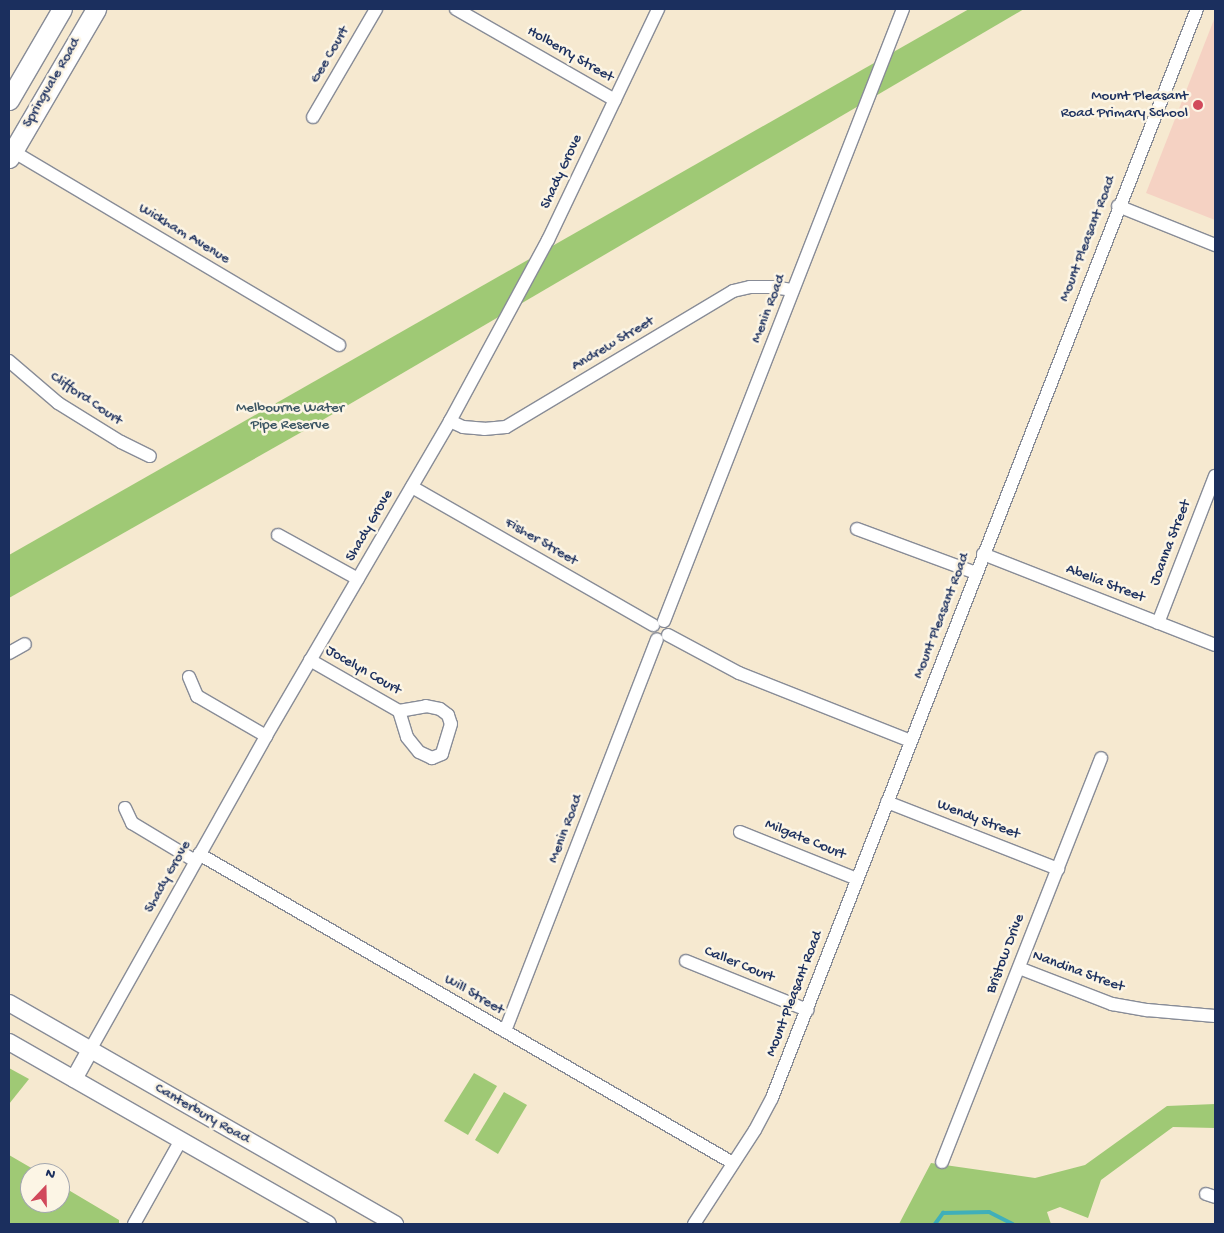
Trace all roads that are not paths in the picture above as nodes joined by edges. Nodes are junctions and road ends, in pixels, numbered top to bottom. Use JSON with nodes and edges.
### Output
{"nodes":[{"id":1,"x":62,"y":9,"type":"edge"},
{"id":2,"x":96,"y":9,"type":"edge"},
{"id":3,"x":376,"y":9,"type":"edge"},
{"id":4,"x":456,"y":9,"type":"edge"},
{"id":5,"x":658,"y":9,"type":"edge"},
{"id":6,"x":903,"y":9,"type":"edge"},
{"id":7,"x":1197,"y":9,"type":"edge"},
{"id":8,"x":9,"y":100,"type":"edge"},
{"id":9,"x":615,"y":100,"type":"junction"},
{"id":10,"x":313,"y":118,"type":"dead end"},
{"id":11,"x":10,"y":153,"type":"edge"},
{"id":12,"x":1118,"y":206,"type":"junction"},
{"id":13,"x":1215,"y":244,"type":"edge"},
{"id":14,"x":793,"y":290,"type":"junction"},
{"id":15,"x":339,"y":345,"type":"dead end"},
{"id":16,"x":9,"y":361,"type":"edge"},
{"id":17,"x":450,"y":421,"type":"junction"},
{"id":18,"x":150,"y":456,"type":"dead end"},
{"id":19,"x":1215,"y":476,"type":"edge"},
{"id":20,"x":412,"y":487,"type":"junction"},
{"id":21,"x":857,"y":529,"type":"dead end"},
{"id":22,"x":278,"y":535,"type":"dead end"},
{"id":23,"x":983,"y":554,"type":"junction"},
{"id":24,"x":976,"y":573,"type":"junction"},
{"id":25,"x":358,"y":579,"type":"junction"},
{"id":26,"x":659,"y":623,"type":"junction"},
{"id":27,"x":1158,"y":623,"type":"junction"},
{"id":28,"x":663,"y":637,"type":"junction"},
{"id":29,"x":25,"y":644,"type":"dead end"},
{"id":30,"x":1215,"y":645,"type":"edge"},
{"id":31,"x":9,"y":652,"type":"edge"},
{"id":32,"x":310,"y":660,"type":"junction"},
{"id":33,"x":189,"y":677,"type":"dead end"},
{"id":34,"x":399,"y":711,"type":"junction"},
{"id":35,"x":266,"y":736,"type":"junction"},
{"id":36,"x":911,"y":741,"type":"junction"},
{"id":37,"x":1101,"y":758,"type":"dead end"},
{"id":38,"x":887,"y":802,"type":"junction"},
{"id":39,"x":125,"y":808,"type":"dead end"},
{"id":40,"x":740,"y":832,"type":"dead end"},
{"id":41,"x":197,"y":858,"type":"junction"},
{"id":42,"x":1058,"y":868,"type":"junction"},
{"id":43,"x":857,"y":879,"type":"junction"},
{"id":44,"x":686,"y":961,"type":"dead end"},
{"id":45,"x":1019,"y":968,"type":"junction"},
{"id":46,"x":9,"y":1003,"type":"edge"},
{"id":47,"x":807,"y":1010,"type":"junction"},
{"id":48,"x":1215,"y":1016,"type":"edge"},
{"id":49,"x":505,"y":1031,"type":"junction"},
{"id":50,"x":9,"y":1042,"type":"edge"},
{"id":51,"x":90,"y":1050,"type":"junction"},
{"id":52,"x":74,"y":1079,"type":"junction"},
{"id":53,"x":181,"y":1140,"type":"junction"},
{"id":54,"x":942,"y":1162,"type":"dead end"},
{"id":55,"x":733,"y":1163,"type":"junction"},
{"id":56,"x":134,"y":1224,"type":"edge"},
{"id":57,"x":328,"y":1224,"type":"edge"},
{"id":58,"x":395,"y":1224,"type":"edge"},
{"id":59,"x":694,"y":1224,"type":"edge"}],
"edges":[{"from":1,"to":8,"type":"highway","name":"Springvale Road"},
{"from":2,"to":11,"type":"highway","name":"Springvale Road"},
{"from":3,"to":10,"type":"street","name":"Gee Court"},
{"from":4,"to":9,"type":"street","name":"Holberry Street"},
{"from":5,"to":9,"type":"street","name":"Shady Grove"},
{"from":6,"to":14,"type":"street","name":"Menin Road"},
{"from":7,"to":12,"type":"street","name":"Mount Pleasant Road"},
{"from":9,"to":17,"type":"street","name":"Shady Grove"},
{"from":11,"to":15,"type":"street","name":"Wickham Avenue"},
{"from":12,"to":13,"type":"street"},
{"from":12,"to":23,"type":"street","name":"Mount Pleasant Road"},
{"from":14,"to":17,"type":"street","name":"Andrew Street"},
{"from":14,"to":26,"type":"street","name":"Menin Road"},
{"from":16,"to":18,"type":"street","name":"Clifford Court"},
{"from":17,"to":20,"type":"street","name":"Shady Grove"},
{"from":19,"to":27,"type":"street","name":"Joanna Street"},
{"from":20,"to":25,"type":"street","name":"Shady Grove"},
{"from":20,"to":26,"type":"street","name":"Fisher Street"},
{"from":21,"to":24,"type":"street"},
{"from":22,"to":25,"type":"street"},
{"from":23,"to":24,"type":"street","name":"Mount Pleasant Road"},
{"from":23,"to":27,"type":"street","name":"Abelia Street"},
{"from":24,"to":36,"type":"street","name":"Mount Pleasant Road"},
{"from":25,"to":32,"type":"street","name":"Shady Grove"},
{"from":26,"to":28,"type":"street"},
{"from":27,"to":30,"type":"street","name":"Abelia Street"},
{"from":28,"to":36,"type":"street"},
{"from":28,"to":49,"type":"street","name":"Menin Road"},
{"from":29,"to":31,"type":"street"},
{"from":32,"to":34,"type":"street","name":"Jocelyn Court"},
{"from":32,"to":35,"type":"street","name":"Shady Grove"},
{"from":33,"to":35,"type":"street"},
{"from":34,"to":34,"type":"street","name":"Jocelyn Court"},
{"from":35,"to":41,"type":"street","name":"Shady Grove"},
{"from":36,"to":38,"type":"street","name":"Mount Pleasant Road"},
{"from":37,"to":42,"type":"street","name":"Bristow Drive"},
{"from":38,"to":42,"type":"street","name":"Wendy Street"},
{"from":38,"to":43,"type":"street","name":"Mount Pleasant Road"},
{"from":39,"to":41,"type":"street","name":"Will Street"},
{"from":40,"to":43,"type":"street","name":"Milgate Court"},
{"from":41,"to":49,"type":"street","name":"Will Street"},
{"from":41,"to":51,"type":"street","name":"Shady Grove"},
{"from":42,"to":45,"type":"street","name":"Bristow Drive"},
{"from":43,"to":47,"type":"street","name":"Mount Pleasant Road"},
{"from":44,"to":47,"type":"street","name":"Caller Court"},
{"from":45,"to":48,"type":"street","name":"Nandina Street"},
{"from":45,"to":54,"type":"street","name":"Bristow Drive"},
{"from":46,"to":51,"type":"main road","name":"Canterbury Road"},
{"from":47,"to":55,"type":"street","name":"Mount Pleasant Road"},
{"from":49,"to":55,"type":"street","name":"Will Street"},
{"from":50,"to":52,"type":"main road"},
{"from":51,"to":52,"type":"main road"},
{"from":51,"to":58,"type":"main road","name":"Canterbury Road"},
{"from":52,"to":53,"type":"main road"},
{"from":53,"to":56,"type":"street"},
{"from":53,"to":57,"type":"main road"},
{"from":55,"to":59,"type":"street","name":"Mount Pleasant Road"}]}
